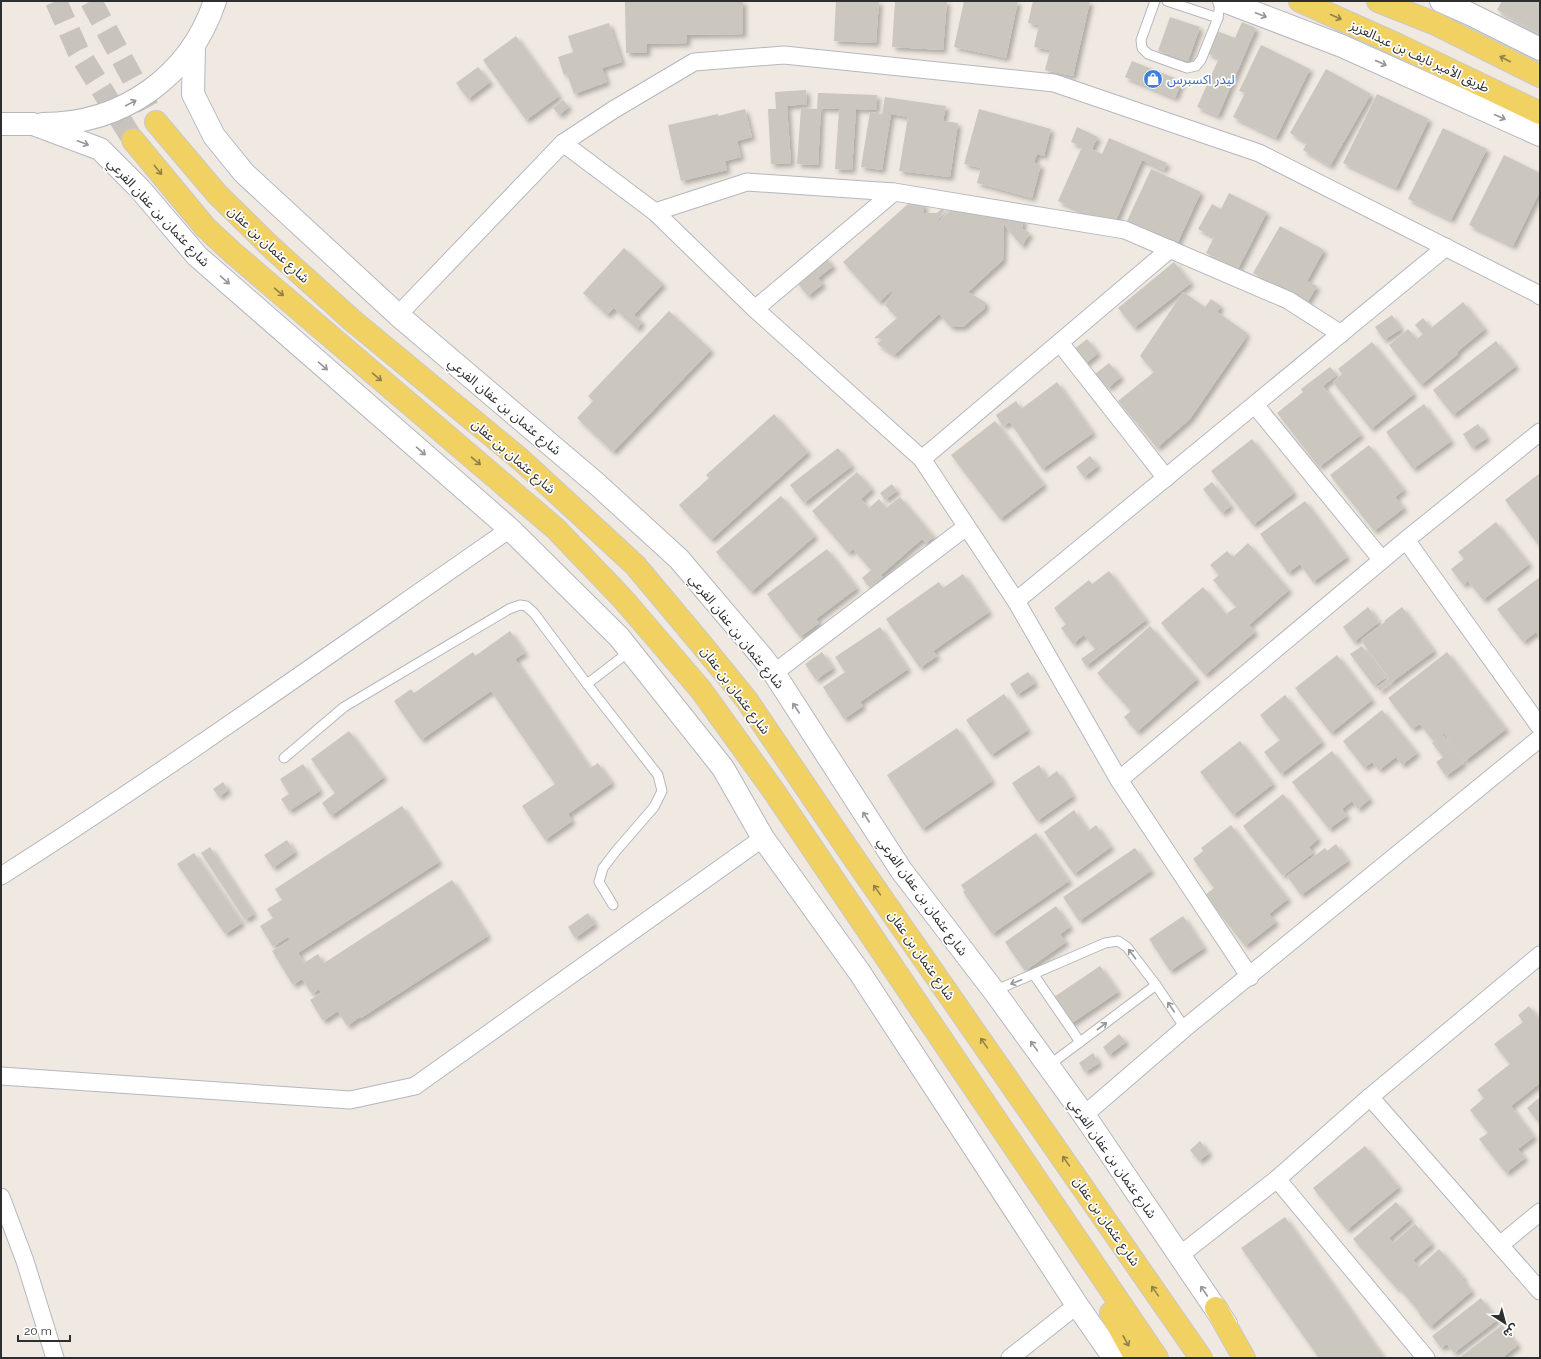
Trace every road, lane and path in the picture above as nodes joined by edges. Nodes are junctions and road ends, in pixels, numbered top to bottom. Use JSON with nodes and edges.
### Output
{"nodes":[{"id":1,"x":215,"y":1,"type":"edge"},
{"id":2,"x":1155,"y":1,"type":"edge"},
{"id":3,"x":1167,"y":1,"type":"edge"},
{"id":4,"x":1220,"y":1,"type":"edge"},
{"id":5,"x":1300,"y":1,"type":"edge"},
{"id":6,"x":1378,"y":1,"type":"edge"},
{"id":7,"x":1441,"y":1,"type":"edge"},
{"id":8,"x":1473,"y":8,"type":"edge"},
{"id":9,"x":1221,"y":10,"type":"edge"},
{"id":10,"x":194,"y":45,"type":"junction"},
{"id":11,"x":1540,"y":49,"type":"edge"},
{"id":12,"x":1540,"y":76,"type":"edge"},
{"id":13,"x":1540,"y":114,"type":"edge"},
{"id":14,"x":1,"y":118,"type":"edge"},
{"id":15,"x":156,"y":122,"type":"tunnel mouth"},
{"id":16,"x":1,"y":124,"type":"edge"},
{"id":17,"x":33,"y":124,"type":"junction"},
{"id":18,"x":1540,"y":135,"type":"edge"},
{"id":19,"x":133,"y":140,"type":"tunnel mouth"},
{"id":20,"x":563,"y":143,"type":"junction"},
{"id":21,"x":894,"y":192,"type":"junction"},
{"id":22,"x":655,"y":212,"type":"junction"},
{"id":23,"x":1446,"y":247,"type":"junction"},
{"id":24,"x":1170,"y":249,"type":"junction"},
{"id":25,"x":1540,"y":296,"type":"edge"},
{"id":26,"x":755,"y":309,"type":"junction"},
{"id":27,"x":398,"y":315,"type":"junction"},
{"id":28,"x":1340,"y":334,"type":"junction"},
{"id":29,"x":1060,"y":343,"type":"junction"},
{"id":30,"x":1254,"y":405,"type":"junction"},
{"id":31,"x":1540,"y":432,"type":"edge"},
{"id":32,"x":922,"y":460,"type":"junction"},
{"id":33,"x":1166,"y":478,"type":"junction"},
{"id":34,"x":966,"y":527,"type":"junction"},
{"id":35,"x":510,"y":529,"type":"junction"},
{"id":36,"x":1406,"y":540,"type":"junction"},
{"id":37,"x":1382,"y":560,"type":"junction"},
{"id":38,"x":1016,"y":601,"type":"junction"},
{"id":39,"x":630,"y":651,"type":"junction"},
{"id":40,"x":774,"y":673,"type":"junction"},
{"id":41,"x":587,"y":684,"type":"junction"},
{"id":42,"x":1540,"y":727,"type":"edge"},
{"id":43,"x":1540,"y":738,"type":"edge"},
{"id":44,"x":284,"y":758,"type":"dead end"},
{"id":45,"x":1119,"y":780,"type":"junction"},
{"id":46,"x":763,"y":838,"type":"junction"},
{"id":47,"x":1,"y":876,"type":"edge"},
{"id":48,"x":613,"y":905,"type":"dead end"},
{"id":49,"x":1540,"y":955,"type":"edge"},
{"id":50,"x":1034,"y":975,"type":"junction"},
{"id":51,"x":1250,"y":977,"type":"junction"},
{"id":52,"x":1156,"y":985,"type":"junction"},
{"id":53,"x":994,"y":991,"type":"junction"},
{"id":54,"x":1185,"y":1028,"type":"junction"},
{"id":55,"x":1080,"y":1042,"type":"junction"},
{"id":56,"x":1048,"y":1066,"type":"junction"},
{"id":57,"x":1,"y":1076,"type":"edge"},
{"id":58,"x":1370,"y":1097,"type":"junction"},
{"id":59,"x":1084,"y":1114,"type":"junction"},
{"id":60,"x":1024,"y":1161,"type":"junction"},
{"id":61,"x":1277,"y":1179,"type":"junction"},
{"id":62,"x":1,"y":1197,"type":"edge"},
{"id":63,"x":1540,"y":1212,"type":"edge"},
{"id":64,"x":1500,"y":1245,"type":"junction"},
{"id":65,"x":1180,"y":1255,"type":"junction"},
{"id":66,"x":1540,"y":1291,"type":"edge"},
{"id":67,"x":1077,"y":1305,"type":"junction"},
{"id":68,"x":1216,"y":1308,"type":"junction"},
{"id":69,"x":55,"y":1358,"type":"edge"},
{"id":70,"x":1010,"y":1358,"type":"edge"},
{"id":71,"x":1114,"y":1358,"type":"edge"},
{"id":72,"x":1136,"y":1358,"type":"edge"},
{"id":73,"x":1157,"y":1358,"type":"edge"},
{"id":74,"x":1201,"y":1358,"type":"edge"},
{"id":75,"x":1244,"y":1358,"type":"edge"},
{"id":76,"x":1249,"y":1358,"type":"edge"},
{"id":77,"x":1426,"y":1358,"type":"edge"}],
"edges":[{"from":1,"to":10,"type":"main road"},
{"from":2,"to":9,"type":"lane"},
{"from":3,"to":9,"type":"lane"},
{"from":4,"to":9,"type":"lane"},
{"from":5,"to":13,"type":"main road","name":"طريق الأمير نايف بن عبدالعزيز","one_way":true},
{"from":12,"to":6,"type":"main road","one_way":true},
{"from":7,"to":8,"type":"main road"},
{"from":8,"to":11,"type":"main road"},
{"from":9,"to":18,"type":"main road","one_way":true},
{"from":17,"to":10,"type":"main road","one_way":true},
{"from":10,"to":27,"type":"main road","name":"شارع عثمان بن عفان الفرعي"},
{"from":14,"to":17,"type":"main road"},
{"from":74,"to":15,"type":"main road","name":"شارع عثمان بن عفان","one_way":true},
{"from":16,"to":17,"type":"main road"},
{"from":17,"to":35,"type":"main road","name":"شارع عثمان بن عفان الفرعي","one_way":true},
{"from":19,"to":60,"type":"main road","one_way":true},
{"from":20,"to":22,"type":"street"},
{"from":20,"to":23,"type":"street"},
{"from":20,"to":27,"type":"street"},
{"from":21,"to":22,"type":"street"},
{"from":21,"to":24,"type":"street"},
{"from":21,"to":26,"type":"street"},
{"from":22,"to":26,"type":"street"},
{"from":23,"to":25,"type":"street"},
{"from":23,"to":28,"type":"street"},
{"from":24,"to":28,"type":"street"},
{"from":24,"to":29,"type":"street"},
{"from":26,"to":32,"type":"street"},
{"from":27,"to":40,"type":"main road","name":"شارع عثمان بن عفان الفرعي"},
{"from":28,"to":30,"type":"street"},
{"from":29,"to":32,"type":"street"},
{"from":29,"to":33,"type":"street"},
{"from":30,"to":33,"type":"street"},
{"from":30,"to":37,"type":"street"},
{"from":31,"to":36,"type":"street"},
{"from":32,"to":34,"type":"street"},
{"from":33,"to":38,"type":"street"},
{"from":34,"to":38,"type":"street"},
{"from":34,"to":40,"type":"street"},
{"from":35,"to":39,"type":"main road","name":"شارع عثمان بن عفان الفرعي"},
{"from":35,"to":47,"type":"street"},
{"from":36,"to":37,"type":"street"},
{"from":36,"to":42,"type":"street"},
{"from":37,"to":45,"type":"street"},
{"from":38,"to":45,"type":"street"},
{"from":39,"to":41,"type":"lane"},
{"from":39,"to":46,"type":"main road","name":"شارع عثمان بن عفان الفرعي"},
{"from":53,"to":40,"type":"main road","name":"شارع عثمان بن عفان الفرعي","one_way":true},
{"from":41,"to":44,"type":"lane"},
{"from":41,"to":48,"type":"lane"},
{"from":43,"to":51,"type":"street"},
{"from":45,"to":51,"type":"street"},
{"from":46,"to":57,"type":"street"},
{"from":46,"to":67,"type":"main road","name":"شارع عثمان بن عفان الفرعي"},
{"from":49,"to":58,"type":"street"},
{"from":52,"to":50,"type":"lane","one_way":true},
{"from":50,"to":53,"type":"lane","one_way":true},
{"from":50,"to":55,"type":"lane"},
{"from":51,"to":54,"type":"street"},
{"from":54,"to":52,"type":"lane","one_way":true},
{"from":55,"to":52,"type":"lane","one_way":true},
{"from":56,"to":53,"type":"main road","name":"شارع عثمان بن عفان الفرعي","one_way":true},
{"from":54,"to":59,"type":"street"},
{"from":55,"to":56,"type":"lane"},
{"from":56,"to":59,"type":"main road","name":"شارع عثمان بن عفان الفرعي"},
{"from":58,"to":61,"type":"street"},
{"from":58,"to":64,"type":"street"},
{"from":59,"to":65,"type":"main road","name":"شارع عثمان بن عفان الفرعي"},
{"from":60,"to":72,"type":"main road","one_way":true},
{"from":60,"to":73,"type":"main road"},
{"from":61,"to":65,"type":"street"},
{"from":61,"to":77,"type":"street"},
{"from":62,"to":69,"type":"street"},
{"from":63,"to":64,"type":"street"},
{"from":64,"to":66,"type":"street"},
{"from":68,"to":65,"type":"main road","name":"شارع عثمان بن عفان الفرعي","one_way":true},
{"from":67,"to":70,"type":"street"},
{"from":67,"to":71,"type":"main road","name":"شارع عثمان بن عفان الفرعي"},
{"from":68,"to":75,"type":"main road"},
{"from":68,"to":76,"type":"main road","name":"شارع عثمان بن عفان الفرعي"}]}
